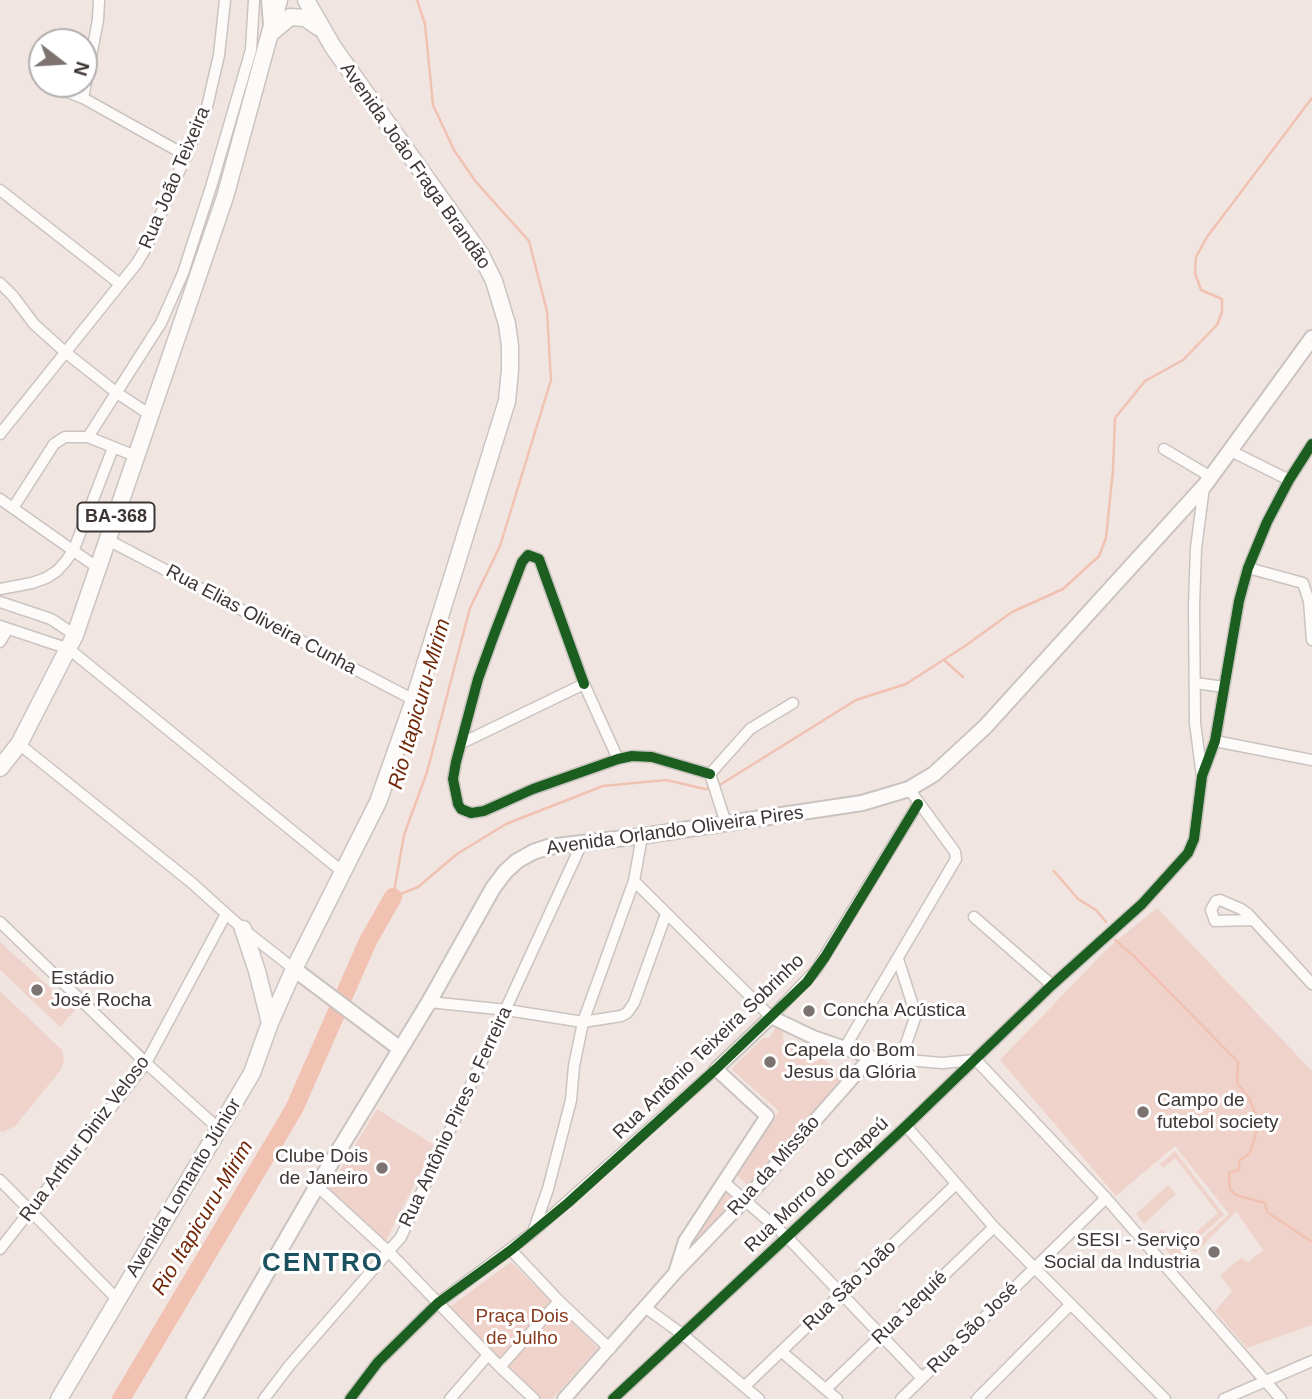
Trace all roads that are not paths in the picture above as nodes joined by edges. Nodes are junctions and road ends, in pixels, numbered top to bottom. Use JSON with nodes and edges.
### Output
{"nodes":[{"id":1,"x":99,"y":0,"type":"edge"},
{"id":2,"x":225,"y":0,"type":"edge"},
{"id":3,"x":254,"y":0,"type":"edge"},
{"id":4,"x":268,"y":0,"type":"edge"},
{"id":5,"x":279,"y":0,"type":"edge"},
{"id":6,"x":306,"y":0,"type":"edge"},
{"id":7,"x":96,"y":28,"type":"edge"},
{"id":8,"x":323,"y":31,"type":"junction"},
{"id":9,"x":270,"y":34,"type":"junction"},
{"id":10,"x":258,"y":51,"type":"junction"},
{"id":11,"x":83,"y":98,"type":"edge"},
{"id":12,"x":187,"y":156,"type":"junction"},
{"id":13,"x":219,"y":189,"type":"junction"},
{"id":14,"x":0,"y":190,"type":"edge"},
{"id":15,"x":0,"y":283,"type":"edge"},
{"id":16,"x":120,"y":284,"type":"junction"},
{"id":17,"x":172,"y":301,"type":"junction"},
{"id":18,"x":188,"y":309,"type":"junction"},
{"id":19,"x":1312,"y":338,"type":"edge"},
{"id":20,"x":65,"y":352,"type":"junction"},
{"id":21,"x":117,"y":393,"type":"junction"},
{"id":22,"x":152,"y":416,"type":"junction"},
{"id":23,"x":1,"y":428,"type":"edge"},
{"id":24,"x":88,"y":437,"type":"junction"},
{"id":25,"x":1312,"y":444,"type":"edge"},
{"id":26,"x":113,"y":448,"type":"junction"},
{"id":27,"x":1164,"y":449,"type":"dead end"},
{"id":28,"x":1231,"y":451,"type":"junction"},
{"id":29,"x":138,"y":457,"type":"junction"},
{"id":30,"x":1289,"y":480,"type":"junction"},
{"id":31,"x":1208,"y":481,"type":"junction"},
{"id":32,"x":0,"y":499,"type":"edge"},
{"id":33,"x":13,"y":508,"type":"junction"},
{"id":34,"x":108,"y":540,"type":"junction"},
{"id":35,"x":74,"y":549,"type":"junction"},
{"id":36,"x":98,"y":568,"type":"junction"},
{"id":37,"x":1248,"y":568,"type":"junction"},
{"id":38,"x":0,"y":589,"type":"edge"},
{"id":39,"x":1310,"y":601,"type":"edge"},
{"id":40,"x":0,"y":602,"type":"edge"},
{"id":41,"x":4,"y":628,"type":"edge"},
{"id":42,"x":1312,"y":639,"type":"edge"},
{"id":43,"x":0,"y":642,"type":"edge"},
{"id":44,"x":72,"y":642,"type":"junction"},
{"id":45,"x":1195,"y":682,"type":"junction"},
{"id":46,"x":584,"y":684,"type":"junction"},
{"id":47,"x":1224,"y":687,"type":"junction"},
{"id":48,"x":414,"y":700,"type":"junction"},
{"id":49,"x":793,"y":703,"type":"dead end"},
{"id":50,"x":462,"y":743,"type":"junction"},
{"id":51,"x":19,"y":744,"type":"junction"},
{"id":52,"x":1213,"y":745,"type":"junction"},
{"id":53,"x":1198,"y":749,"type":"junction"},
{"id":54,"x":618,"y":759,"type":"junction"},
{"id":55,"x":1312,"y":761,"type":"edge"},
{"id":56,"x":0,"y":768,"type":"edge"},
{"id":57,"x":1202,"y":776,"type":"junction"},
{"id":58,"x":713,"y":782,"type":"junction"},
{"id":59,"x":909,"y":789,"type":"junction"},
{"id":60,"x":918,"y":804,"type":"junction"},
{"id":61,"x":726,"y":823,"type":"junction"},
{"id":62,"x":642,"y":836,"type":"junction"},
{"id":63,"x":582,"y":843,"type":"junction"},
{"id":64,"x":344,"y":873,"type":"junction"},
{"id":65,"x":634,"y":881,"type":"junction"},
{"id":66,"x":226,"y":914,"type":"junction"},
{"id":67,"x":666,"y":914,"type":"junction"},
{"id":68,"x":974,"y":917,"type":"dead end"},
{"id":69,"x":1253,"y":920,"type":"junction"},
{"id":70,"x":0,"y":922,"type":"edge"},
{"id":71,"x":243,"y":929,"type":"junction"},
{"id":72,"x":898,"y":959,"type":"junction"},
{"id":73,"x":299,"y":973,"type":"junction"},
{"id":74,"x":1312,"y":984,"type":"edge"},
{"id":75,"x":1052,"y":985,"type":"junction"},
{"id":76,"x":429,"y":1002,"type":"junction"},
{"id":77,"x":507,"y":1010,"type":"junction"},
{"id":78,"x":771,"y":1017,"type":"junction"},
{"id":79,"x":583,"y":1022,"type":"junction"},
{"id":80,"x":270,"y":1023,"type":"junction"},
{"id":81,"x":399,"y":1048,"type":"junction"},
{"id":82,"x":844,"y":1049,"type":"junction"},
{"id":83,"x":871,"y":1057,"type":"junction"},
{"id":84,"x":976,"y":1060,"type":"junction"},
{"id":85,"x":900,"y":1061,"type":"junction"},
{"id":86,"x":146,"y":1063,"type":"junction"},
{"id":87,"x":716,"y":1069,"type":"junction"},
{"id":88,"x":906,"y":1126,"type":"junction"},
{"id":89,"x":220,"y":1130,"type":"junction"},
{"id":90,"x":0,"y":1180,"type":"edge"},
{"id":91,"x":725,"y":1183,"type":"junction"},
{"id":92,"x":955,"y":1185,"type":"junction"},
{"id":93,"x":317,"y":1186,"type":"junction"},
{"id":94,"x":548,"y":1189,"type":"junction"},
{"id":95,"x":1106,"y":1198,"type":"junction"},
{"id":96,"x":745,"y":1200,"type":"junction"},
{"id":97,"x":568,"y":1203,"type":"junction"},
{"id":98,"x":30,"y":1211,"type":"junction"},
{"id":99,"x":994,"y":1227,"type":"junction"},
{"id":100,"x":533,"y":1232,"type":"junction"},
{"id":101,"x":787,"y":1237,"type":"junction"},
{"id":102,"x":0,"y":1250,"type":"edge"},
{"id":103,"x":511,"y":1250,"type":"junction"},
{"id":104,"x":389,"y":1252,"type":"junction"},
{"id":105,"x":1034,"y":1268,"type":"junction"},
{"id":106,"x":675,"y":1273,"type":"junction"},
{"id":107,"x":842,"y":1294,"type":"junction"},
{"id":108,"x":117,"y":1299,"type":"junction"},
{"id":109,"x":559,"y":1301,"type":"junction"},
{"id":110,"x":438,"y":1303,"type":"junction"},
{"id":111,"x":1070,"y":1305,"type":"junction"},
{"id":112,"x":646,"y":1308,"type":"junction"},
{"id":113,"x":682,"y":1334,"type":"junction"},
{"id":114,"x":882,"y":1335,"type":"junction"},
{"id":115,"x":610,"y":1349,"type":"junction"},
{"id":116,"x":782,"y":1352,"type":"junction"},
{"id":117,"x":488,"y":1355,"type":"junction"},
{"id":118,"x":1312,"y":1361,"type":"edge"},
{"id":119,"x":500,"y":1367,"type":"junction"},
{"id":120,"x":922,"y":1378,"type":"junction"},
{"id":121,"x":1265,"y":1382,"type":"junction"},
{"id":122,"x":745,"y":1386,"type":"junction"},
{"id":123,"x":826,"y":1389,"type":"junction"},
{"id":124,"x":59,"y":1399,"type":"edge"},
{"id":125,"x":194,"y":1399,"type":"edge"},
{"id":126,"x":264,"y":1399,"type":"edge"},
{"id":127,"x":350,"y":1399,"type":"edge"},
{"id":128,"x":450,"y":1399,"type":"edge"},
{"id":129,"x":534,"y":1399,"type":"edge"},
{"id":130,"x":564,"y":1399,"type":"edge"},
{"id":131,"x":613,"y":1399,"type":"edge"},
{"id":132,"x":759,"y":1399,"type":"edge"},
{"id":133,"x":837,"y":1399,"type":"edge"},
{"id":134,"x":901,"y":1399,"type":"edge"},
{"id":135,"x":977,"y":1399,"type":"edge"},
{"id":136,"x":1165,"y":1399,"type":"edge"},
{"id":137,"x":1224,"y":1399,"type":"edge"},
{"id":138,"x":1281,"y":1399,"type":"edge"}],
"edges":[{"from":1,"to":7,"type":"street"},
{"from":2,"to":12,"type":"street","name":"Rua João Teixeira"},
{"from":3,"to":10,"type":"street"},
{"from":4,"to":9,"type":"street"},
{"from":5,"to":9,"type":"main road"},
{"from":6,"to":8,"type":"main road","name":"Avenida João Fraga Brandão"},
{"from":8,"to":9,"type":"main road"},
{"from":8,"to":48,"type":"main road","name":"Avenida João Fraga Brandão"},
{"from":9,"to":10,"type":"main road","number":"BA-368"},
{"from":10,"to":13,"type":"main road","number":"BA-368"},
{"from":11,"to":12,"type":"street"},
{"from":12,"to":16,"type":"street","name":"Rua João Teixeira"},
{"from":13,"to":17,"type":"street"},
{"from":13,"to":18,"type":"main road","number":"BA-368"},
{"from":14,"to":16,"type":"street"},
{"from":15,"to":20,"type":"street"},
{"from":16,"to":20,"type":"street","name":"Rua João Teixeira"},
{"from":17,"to":18,"type":"street"},
{"from":17,"to":21,"type":"street"},
{"from":18,"to":22,"type":"main road","number":"BA-368"},
{"from":19,"to":28,"type":"main road","name":"Avenida Orlando Oliveira Pires"},
{"from":20,"to":21,"type":"street"},
{"from":20,"to":23,"type":"street","name":"Rua João Teixeira"},
{"from":21,"to":22,"type":"street"},
{"from":21,"to":24,"type":"street"},
{"from":22,"to":29,"type":"main road","number":"BA-368"},
{"from":24,"to":26,"type":"street"},
{"from":24,"to":33,"type":"street"},
{"from":25,"to":30,"type":"street"},
{"from":26,"to":29,"type":"street"},
{"from":26,"to":35,"type":"street"},
{"from":27,"to":31,"type":"street"},
{"from":28,"to":30,"type":"street"},
{"from":28,"to":31,"type":"main road","name":"Avenida Orlando Oliveira Pires"},
{"from":29,"to":34,"type":"main road","number":"BA-368"},
{"from":30,"to":37,"type":"street"},
{"from":31,"to":45,"type":"street"},
{"from":31,"to":59,"type":"main road","name":"Avenida Orlando Oliveira Pires"},
{"from":32,"to":33,"type":"street"},
{"from":33,"to":35,"type":"street"},
{"from":34,"to":36,"type":"main road","number":"BA-368"},
{"from":34,"to":48,"type":"street","name":"Rua Elias Oliveira Cunha"},
{"from":35,"to":36,"type":"street"},
{"from":35,"to":38,"type":"street"},
{"from":36,"to":44,"type":"main road","number":"BA-368"},
{"from":37,"to":39,"type":"street"},
{"from":37,"to":47,"type":"street"},
{"from":39,"to":42,"type":"street"},
{"from":40,"to":44,"type":"street"},
{"from":41,"to":43,"type":"street"},
{"from":41,"to":44,"type":"street"},
{"from":44,"to":51,"type":"main road","number":"BA-368"},
{"from":44,"to":64,"type":"street"},
{"from":45,"to":47,"type":"street"},
{"from":45,"to":53,"type":"street"},
{"from":46,"to":50,"type":"street"},
{"from":46,"to":50,"type":"street"},
{"from":46,"to":54,"type":"street"},
{"from":47,"to":52,"type":"street"},
{"from":48,"to":64,"type":"main road","name":"Avenida João Fraga Brandão"},
{"from":49,"to":58,"type":"street"},
{"from":50,"to":54,"type":"street"},
{"from":51,"to":56,"type":"main road","number":"BA-368"},
{"from":51,"to":66,"type":"street"},
{"from":52,"to":53,"type":"street"},
{"from":52,"to":55,"type":"street"},
{"from":52,"to":57,"type":"street"},
{"from":53,"to":57,"type":"street"},
{"from":54,"to":58,"type":"street"},
{"from":57,"to":75,"type":"street","name":"Rua Morro do Chapeú"},
{"from":58,"to":61,"type":"street"},
{"from":59,"to":60,"type":"street"},
{"from":59,"to":61,"type":"main road","name":"Avenida Orlando Oliveira Pires"},
{"from":60,"to":72,"type":"street"},
{"from":60,"to":78,"type":"street","name":"Rua Antônio Teixeira Sobrinho"},
{"from":61,"to":62,"type":"main road","name":"Avenida Orlando Oliveira Pires"},
{"from":62,"to":63,"type":"main road","name":"Avenida Orlando Oliveira Pires"},
{"from":62,"to":65,"type":"street"},
{"from":63,"to":76,"type":"main road","name":"Avenida Orlando Oliveira Pires"},
{"from":63,"to":77,"type":"street","name":"Rua Antônio Pires e Ferreira"},
{"from":64,"to":73,"type":"main road","name":"Avenida João Fraga Brandão"},
{"from":65,"to":67,"type":"street"},
{"from":65,"to":79,"type":"street"},
{"from":66,"to":71,"type":"street"},
{"from":66,"to":86,"type":"street","name":"Rua Arthur Diniz Veloso"},
{"from":67,"to":78,"type":"street"},
{"from":67,"to":79,"type":"street"},
{"from":68,"to":75,"type":"street"},
{"from":69,"to":69,"type":"street"},
{"from":69,"to":74,"type":"street"},
{"from":70,"to":86,"type":"street"},
{"from":71,"to":73,"type":"street"},
{"from":71,"to":80,"type":"main road"},
{"from":72,"to":82,"type":"street"},
{"from":72,"to":85,"type":"street"},
{"from":73,"to":80,"type":"main road","name":"Avenida Lomanto Júnior"},
{"from":73,"to":81,"type":"main road"},
{"from":75,"to":84,"type":"street","name":"Rua Morro do Chapeú"},
{"from":76,"to":77,"type":"street"},
{"from":76,"to":81,"type":"main road","name":"Avenida Orlando Oliveira Pires"},
{"from":77,"to":79,"type":"street"},
{"from":77,"to":104,"type":"street","name":"Rua Antônio Pires e Ferreira"},
{"from":78,"to":82,"type":"street"},
{"from":78,"to":87,"type":"street","name":"Rua Antônio Teixeira Sobrinho"},
{"from":79,"to":94,"type":"street"},
{"from":80,"to":89,"type":"main road","name":"Avenida Lomanto Júnior"},
{"from":81,"to":93,"type":"main road","name":"Avenida Orlando Oliveira Pires"},
{"from":82,"to":83,"type":"street"},
{"from":83,"to":85,"type":"street"},
{"from":83,"to":96,"type":"street","name":"Rua da Missão"},
{"from":84,"to":85,"type":"street"},
{"from":84,"to":88,"type":"street","name":"Rua Morro do Chapeú"},
{"from":84,"to":95,"type":"street"},
{"from":86,"to":89,"type":"street"},
{"from":86,"to":98,"type":"street","name":"Rua Arthur Diniz Veloso"},
{"from":87,"to":91,"type":"street","name":"Rua da Missão"},
{"from":87,"to":97,"type":"street","name":"Rua Antônio Teixeira Sobrinho"},
{"from":88,"to":92,"type":"street"},
{"from":88,"to":101,"type":"street","name":"Rua Morro do Chapeú"},
{"from":89,"to":108,"type":"main road","name":"Avenida Lomanto Júnior"},
{"from":90,"to":98,"type":"street"},
{"from":91,"to":96,"type":"street"},
{"from":91,"to":106,"type":"street","name":"Rua da Missão"},
{"from":92,"to":99,"type":"street"},
{"from":92,"to":107,"type":"street","name":"Rua São João"},
{"from":93,"to":104,"type":"street"},
{"from":93,"to":125,"type":"main road","name":"Avenida Orlando Oliveira Pires"},
{"from":94,"to":97,"type":"street"},
{"from":94,"to":100,"type":"street"},
{"from":95,"to":105,"type":"street","name":"Rua São José"},
{"from":95,"to":121,"type":"street"},
{"from":96,"to":101,"type":"street"},
{"from":96,"to":106,"type":"street","name":"Rua da Missão"},
{"from":97,"to":100,"type":"street","name":"Rua Antônio Teixeira Sobrinho"},
{"from":98,"to":102,"type":"street","name":"Rua Arthur Diniz Veloso"},
{"from":98,"to":108,"type":"street"},
{"from":99,"to":105,"type":"street"},
{"from":99,"to":114,"type":"street","name":"Rua Jequié"},
{"from":100,"to":103,"type":"street","name":"Rua Antônio Teixeira Sobrinho"},
{"from":101,"to":107,"type":"street"},
{"from":101,"to":113,"type":"street","name":"Rua Morro do Chapeú"},
{"from":103,"to":109,"type":"street"},
{"from":103,"to":110,"type":"street"},
{"from":104,"to":110,"type":"street"},
{"from":104,"to":126,"type":"street","name":"Rua Antônio Pires e Ferreira"},
{"from":105,"to":111,"type":"street"},
{"from":105,"to":120,"type":"street","name":"Rua São José"},
{"from":106,"to":112,"type":"street","name":"Rua da Missão"},
{"from":107,"to":114,"type":"street"},
{"from":107,"to":116,"type":"street","name":"Rua São João"},
{"from":108,"to":124,"type":"main road","name":"Avenida Lomanto Júnior"},
{"from":109,"to":115,"type":"street"},
{"from":109,"to":119,"type":"street"},
{"from":110,"to":117,"type":"street"},
{"from":110,"to":127,"type":"street"},
{"from":111,"to":135,"type":"street"},
{"from":111,"to":136,"type":"street"},
{"from":112,"to":113,"type":"street"},
{"from":112,"to":115,"type":"street","name":"Rua da Missão"},
{"from":113,"to":122,"type":"street"},
{"from":113,"to":131,"type":"street","name":"Rua Morro do Chapeú"},
{"from":114,"to":120,"type":"street"},
{"from":114,"to":123,"type":"street","name":"Rua Jequié"},
{"from":115,"to":130,"type":"street"},
{"from":116,"to":122,"type":"street","name":"Rua São João"},
{"from":116,"to":123,"type":"street"},
{"from":117,"to":119,"type":"street"},
{"from":117,"to":128,"type":"street"},
{"from":118,"to":121,"type":"street"},
{"from":119,"to":129,"type":"street"},
{"from":120,"to":134,"type":"street","name":"Rua São José"},
{"from":121,"to":137,"type":"street"},
{"from":121,"to":138,"type":"street"},
{"from":122,"to":132,"type":"street"},
{"from":123,"to":133,"type":"street"}]}
